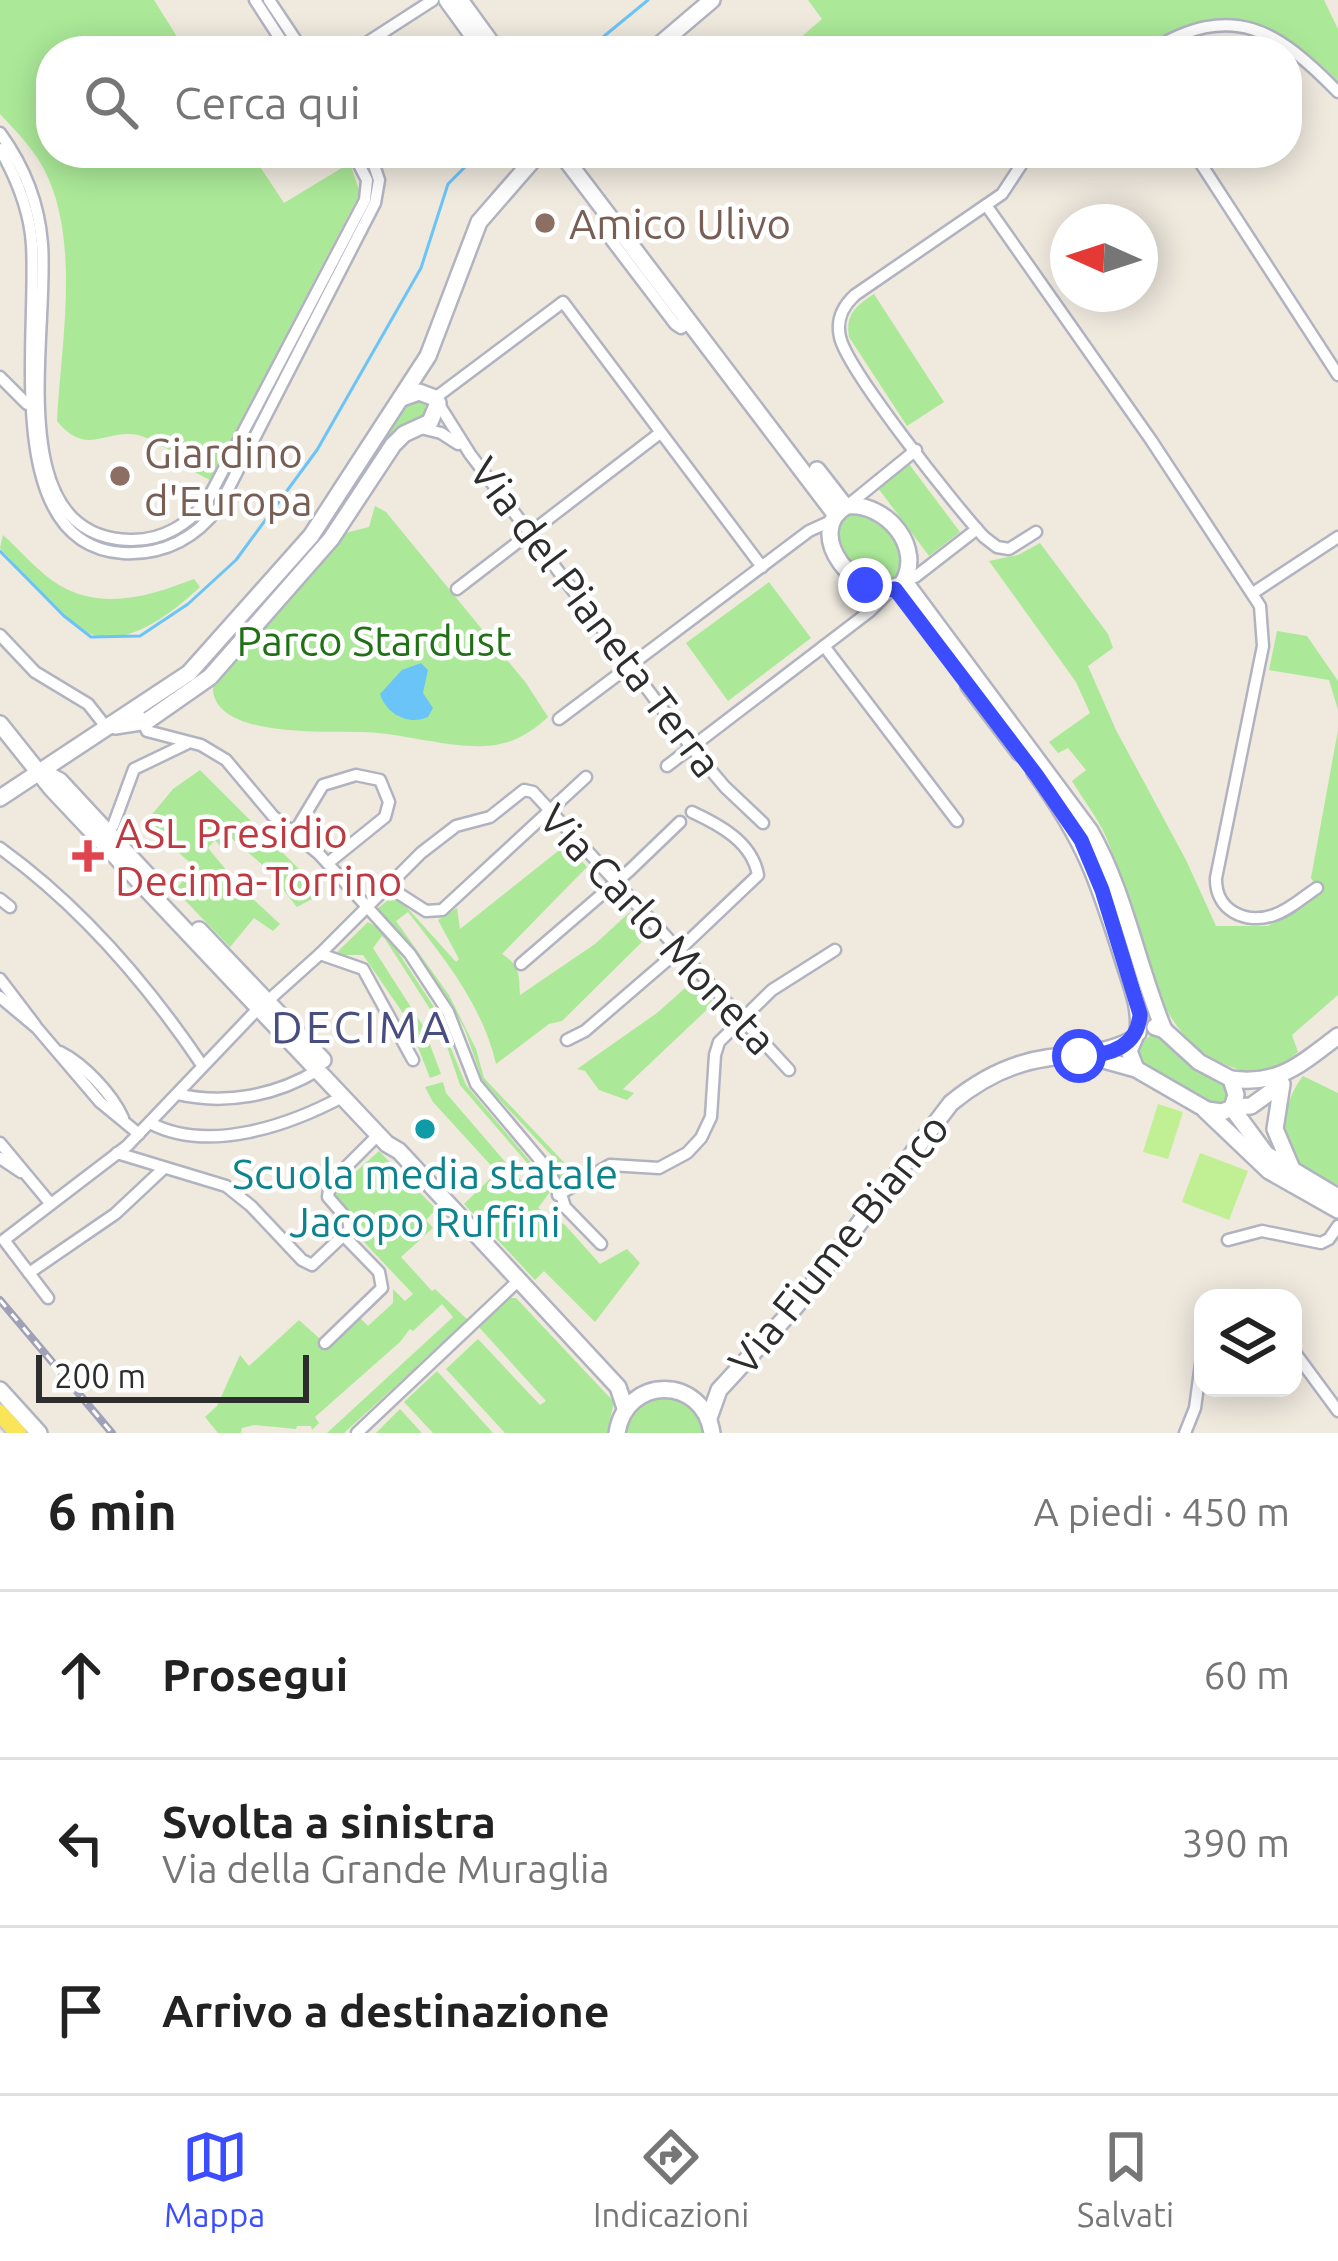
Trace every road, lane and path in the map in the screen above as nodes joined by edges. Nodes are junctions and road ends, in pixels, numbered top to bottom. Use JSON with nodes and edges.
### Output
{"nodes":[{"id":1,"x":255,"y":0,"type":"edge"},
{"id":2,"x":269,"y":0,"type":"edge"},
{"id":3,"x":433,"y":0,"type":"edge"},
{"id":4,"x":447,"y":0,"type":"edge"},
{"id":5,"x":460,"y":0,"type":"edge"},
{"id":6,"x":712,"y":0,"type":"edge"},
{"id":7,"x":278,"y":36,"type":"edge"},
{"id":8,"x":293,"y":36,"type":"edge"},
{"id":9,"x":377,"y":36,"type":"edge"},
{"id":10,"x":473,"y":36,"type":"edge"},
{"id":11,"x":486,"y":36,"type":"edge"},
{"id":12,"x":670,"y":36,"type":"edge"},
{"id":13,"x":1179,"y":36,"type":"edge"},
{"id":14,"x":1274,"y":36,"type":"edge"},
{"id":15,"x":1302,"y":57,"type":"edge"},
{"id":16,"x":1338,"y":92,"type":"edge"},
{"id":17,"x":0,"y":133,"type":"edge"},
{"id":18,"x":0,"y":149,"type":"edge"},
{"id":19,"x":361,"y":168,"type":"edge"},
{"id":20,"x":374,"y":168,"type":"edge"},
{"id":21,"x":526,"y":168,"type":"edge"},
{"id":22,"x":575,"y":168,"type":"edge"},
{"id":23,"x":584,"y":168,"type":"edge"},
{"id":24,"x":1020,"y":168,"type":"edge"},
{"id":25,"x":1205,"y":168,"type":"edge"},
{"id":26,"x":605,"y":201,"type":"junction"},
{"id":27,"x":986,"y":206,"type":"junction"},
{"id":28,"x":428,"y":356,"type":"junction"},
{"id":29,"x":1338,"y":375,"type":"edge"},
{"id":30,"x":0,"y":377,"type":"edge"},
{"id":31,"x":402,"y":398,"type":"junction"},
{"id":32,"x":437,"y":401,"type":"junction"},
{"id":33,"x":30,"y":405,"type":"junction"},
{"id":34,"x":422,"y":428,"type":"junction"},
{"id":35,"x":660,"y":433,"type":"junction"},
{"id":36,"x":916,"y":450,"type":"junction"},
{"id":37,"x":470,"y":454,"type":"junction"},
{"id":38,"x":840,"y":512,"type":"junction"},
{"id":39,"x":977,"y":529,"type":"junction"},
{"id":40,"x":1036,"y":532,"type":"dead end"},
{"id":41,"x":530,"y":534,"type":"junction"},
{"id":42,"x":1338,"y":537,"type":"edge"},
{"id":43,"x":762,"y":567,"type":"junction"},
{"id":44,"x":900,"y":584,"type":"junction"},
{"id":45,"x":457,"y":589,"type":"dead end"},
{"id":46,"x":1253,"y":593,"type":"junction"},
{"id":47,"x":256,"y":611,"type":"junction"},
{"id":48,"x":0,"y":635,"type":"edge"},
{"id":49,"x":824,"y":646,"type":"junction"},
{"id":50,"x":630,"y":666,"type":"junction"},
{"id":51,"x":145,"y":704,"type":"junction"},
{"id":52,"x":559,"y":719,"type":"dead end"},
{"id":53,"x":141,"y":723,"type":"junction"},
{"id":54,"x":0,"y":724,"type":"edge"},
{"id":55,"x":107,"y":728,"type":"junction"},
{"id":56,"x":189,"y":742,"type":"junction"},
{"id":57,"x":692,"y":747,"type":"junction"},
{"id":58,"x":667,"y":766,"type":"dead end"},
{"id":59,"x":41,"y":771,"type":"junction"},
{"id":60,"x":586,"y":776,"type":"dead end"},
{"id":61,"x":0,"y":799,"type":"edge"},
{"id":62,"x":550,"y":812,"type":"junction"},
{"id":63,"x":692,"y":812,"type":"dead end"},
{"id":64,"x":956,"y":820,"type":"dead end"},
{"id":65,"x":680,"y":822,"type":"dead end"},
{"id":66,"x":763,"y":823,"type":"dead end"},
{"id":67,"x":113,"y":826,"type":"dead end"},
{"id":68,"x":294,"y":833,"type":"junction"},
{"id":69,"x":0,"y":848,"type":"edge"},
{"id":70,"x":328,"y":863,"type":"junction"},
{"id":71,"x":613,"y":882,"type":"junction"},
{"id":72,"x":387,"y":886,"type":"junction"},
{"id":73,"x":1317,"y":888,"type":"dead end"},
{"id":74,"x":365,"y":908,"type":"junction"},
{"id":75,"x":835,"y":950,"type":"dead end"},
{"id":76,"x":678,"y":951,"type":"junction"},
{"id":77,"x":320,"y":954,"type":"junction"},
{"id":78,"x":521,"y":964,"type":"dead end"},
{"id":79,"x":0,"y":980,"type":"edge"},
{"id":80,"x":0,"y":997,"type":"edge"},
{"id":81,"x":262,"y":1005,"type":"junction"},
{"id":82,"x":743,"y":1021,"type":"junction"},
{"id":83,"x":37,"y":1028,"type":"junction"},
{"id":84,"x":1164,"y":1030,"type":"junction"},
{"id":85,"x":1135,"y":1036,"type":"junction"},
{"id":86,"x":1338,"y":1036,"type":"edge"},
{"id":87,"x":567,"y":1040,"type":"dead end"},
{"id":88,"x":1090,"y":1056,"type":"junction"},
{"id":89,"x":412,"y":1060,"type":"dead end"},
{"id":90,"x":202,"y":1065,"type":"junction"},
{"id":91,"x":1298,"y":1065,"type":"junction"},
{"id":92,"x":1136,"y":1069,"type":"junction"},
{"id":93,"x":318,"y":1070,"type":"junction"},
{"id":94,"x":789,"y":1070,"type":"dead end"},
{"id":95,"x":1231,"y":1079,"type":"junction"},
{"id":96,"x":1282,"y":1084,"type":"junction"},
{"id":97,"x":177,"y":1094,"type":"junction"},
{"id":98,"x":344,"y":1096,"type":"junction"},
{"id":99,"x":1203,"y":1108,"type":"junction"},
{"id":100,"x":1232,"y":1108,"type":"junction"},
{"id":101,"x":150,"y":1123,"type":"junction"},
{"id":102,"x":139,"y":1134,"type":"junction"},
{"id":103,"x":379,"y":1134,"type":"junction"},
{"id":104,"x":0,"y":1143,"type":"edge"},
{"id":105,"x":400,"y":1151,"type":"junction"},
{"id":106,"x":117,"y":1153,"type":"junction"},
{"id":107,"x":0,"y":1158,"type":"edge"},
{"id":108,"x":163,"y":1169,"type":"junction"},
{"id":109,"x":21,"y":1172,"type":"junction"},
{"id":110,"x":1298,"y":1176,"type":"junction"},
{"id":111,"x":558,"y":1195,"type":"junction"},
{"id":112,"x":1338,"y":1197,"type":"edge"},
{"id":113,"x":50,"y":1203,"type":"junction"},
{"id":114,"x":1338,"y":1210,"type":"edge"},
{"id":115,"x":1338,"y":1226,"type":"edge"},
{"id":116,"x":345,"y":1237,"type":"junction"},
{"id":117,"x":1228,"y":1240,"type":"dead end"},
{"id":118,"x":601,"y":1244,"type":"dead end"},
{"id":119,"x":29,"y":1273,"type":"junction"},
{"id":120,"x":519,"y":1280,"type":"junction"},
{"id":121,"x":48,"y":1298,"type":"dead end"},
{"id":122,"x":325,"y":1343,"type":"dead end"},
{"id":123,"x":1302,"y":1363,"type":"edge"},
{"id":124,"x":0,"y":1390,"type":"edge"},
{"id":125,"x":719,"y":1390,"type":"junction"},
{"id":126,"x":1196,"y":1397,"type":"edge"},
{"id":127,"x":696,"y":1400,"type":"junction"},
{"id":128,"x":632,"y":1402,"type":"junction"},
{"id":129,"x":1338,"y":1411,"type":"edge"},
{"id":130,"x":0,"y":1414,"type":"edge"},
{"id":131,"x":711,"y":1425,"type":"edge"},
{"id":132,"x":18,"y":1433,"type":"edge"},
{"id":133,"x":39,"y":1433,"type":"edge"},
{"id":134,"x":357,"y":1433,"type":"edge"},
{"id":135,"x":617,"y":1433,"type":"edge"},
{"id":136,"x":1185,"y":1433,"type":"edge"}],
"edges":[{"from":1,"to":7,"type":"street"},
{"from":2,"to":8,"type":"street"},
{"from":3,"to":9,"type":"street"},
{"from":4,"to":10,"type":"street"},
{"from":5,"to":11,"type":"street"},
{"from":6,"to":12,"type":"street"},
{"from":13,"to":14,"type":"street"},
{"from":15,"to":16,"type":"street"},
{"from":17,"to":33,"type":"street"},
{"from":18,"to":33,"type":"street"},
{"from":19,"to":33,"type":"street"},
{"from":20,"to":33,"type":"street"},
{"from":21,"to":28,"type":"street"},
{"from":22,"to":26,"type":"street"},
{"from":23,"to":26,"type":"street"},
{"from":24,"to":27,"type":"street"},
{"from":25,"to":29,"type":"street"},
{"from":26,"to":38,"type":"street"},
{"from":26,"to":38,"type":"street"},
{"from":27,"to":36,"type":"street"},
{"from":27,"to":46,"type":"street"},
{"from":28,"to":31,"type":"street"},
{"from":28,"to":32,"type":"street"},
{"from":30,"to":33,"type":"street"},
{"from":31,"to":32,"type":"street"},
{"from":31,"to":47,"type":"street"},
{"from":32,"to":34,"type":"street"},
{"from":32,"to":35,"type":"street"},
{"from":32,"to":37,"type":"street","name":"Via del Pianeta Terra"},
{"from":34,"to":37,"type":"street"},
{"from":34,"to":47,"type":"street"},
{"from":35,"to":41,"type":"street"},
{"from":35,"to":43,"type":"street"},
{"from":36,"to":38,"type":"street"},
{"from":36,"to":39,"type":"street"},
{"from":37,"to":41,"type":"street","name":"Via del Pianeta Terra"},
{"from":38,"to":43,"type":"street"},
{"from":38,"to":44,"type":"street"},
{"from":38,"to":44,"type":"street"},
{"from":39,"to":40,"type":"street"},
{"from":39,"to":44,"type":"street"},
{"from":41,"to":45,"type":"street"},
{"from":41,"to":50,"type":"street","name":"Via del Pianeta Terra"},
{"from":42,"to":46,"type":"street"},
{"from":43,"to":50,"type":"street"},
{"from":44,"to":49,"type":"street"},
{"from":44,"to":84,"type":"street"},
{"from":44,"to":85,"type":"street"},
{"from":46,"to":73,"type":"street"},
{"from":47,"to":51,"type":"street"},
{"from":47,"to":53,"type":"street"},
{"from":48,"to":55,"type":"street"},
{"from":49,"to":57,"type":"street"},
{"from":49,"to":64,"type":"street"},
{"from":50,"to":52,"type":"street"},
{"from":50,"to":57,"type":"street","name":"Via del Pianeta Terra"},
{"from":51,"to":53,"type":"street"},
{"from":51,"to":55,"type":"street"},
{"from":53,"to":55,"type":"street"},
{"from":53,"to":56,"type":"street"},
{"from":54,"to":59,"type":"street"},
{"from":55,"to":59,"type":"street"},
{"from":56,"to":67,"type":"street"},
{"from":56,"to":68,"type":"street"},
{"from":57,"to":58,"type":"street"},
{"from":57,"to":66,"type":"street","name":"Via del Pianeta Terra"},
{"from":59,"to":61,"type":"street"},
{"from":59,"to":81,"type":"street"},
{"from":60,"to":62,"type":"street"},
{"from":62,"to":71,"type":"street","name":"Via Carlo Moneta"},
{"from":62,"to":72,"type":"street","name":"Via Carlo Moneta"},
{"from":62,"to":72,"type":"street"},
{"from":63,"to":76,"type":"street"},
{"from":65,"to":71,"type":"street"},
{"from":68,"to":70,"type":"street"},
{"from":68,"to":70,"type":"street"},
{"from":69,"to":90,"type":"street"},
{"from":70,"to":74,"type":"street"},
{"from":71,"to":76,"type":"street","name":"Via Carlo Moneta"},
{"from":71,"to":78,"type":"street"},
{"from":72,"to":74,"type":"street"},
{"from":74,"to":77,"type":"street"},
{"from":74,"to":111,"type":"street"},
{"from":75,"to":82,"type":"street"},
{"from":76,"to":82,"type":"street","name":"Via Carlo Moneta"},
{"from":76,"to":87,"type":"street"},
{"from":77,"to":81,"type":"street"},
{"from":77,"to":89,"type":"street"},
{"from":79,"to":83,"type":"street"},
{"from":80,"to":83,"type":"street"},
{"from":81,"to":90,"type":"street"},
{"from":81,"to":93,"type":"street"},
{"from":81,"to":105,"type":"street"},
{"from":82,"to":94,"type":"street","name":"Via Carlo Moneta"},
{"from":82,"to":111,"type":"street"},
{"from":83,"to":102,"type":"street"},
{"from":84,"to":85,"type":"street"},
{"from":84,"to":95,"type":"street"},
{"from":85,"to":88,"type":"street"},
{"from":85,"to":92,"type":"street"},
{"from":86,"to":91,"type":"street"},
{"from":88,"to":92,"type":"street"},
{"from":88,"to":125,"type":"street","name":"Via Fiume Bianco"},
{"from":90,"to":97,"type":"street"},
{"from":91,"to":95,"type":"street"},
{"from":91,"to":96,"type":"street"},
{"from":92,"to":99,"type":"street"},
{"from":93,"to":97,"type":"street"},
{"from":93,"to":98,"type":"street"},
{"from":95,"to":100,"type":"street"},
{"from":96,"to":100,"type":"street"},
{"from":96,"to":110,"type":"street"},
{"from":97,"to":101,"type":"street"},
{"from":98,"to":101,"type":"street"},
{"from":98,"to":103,"type":"street"},
{"from":99,"to":100,"type":"street"},
{"from":99,"to":114,"type":"street"},
{"from":100,"to":110,"type":"street"},
{"from":101,"to":102,"type":"street"},
{"from":102,"to":106,"type":"street"},
{"from":103,"to":105,"type":"street"},
{"from":103,"to":116,"type":"street"},
{"from":104,"to":109,"type":"street"},
{"from":105,"to":120,"type":"street"},
{"from":106,"to":108,"type":"street"},
{"from":106,"to":113,"type":"street"},
{"from":107,"to":109,"type":"street"},
{"from":108,"to":116,"type":"street"},
{"from":108,"to":119,"type":"street"},
{"from":109,"to":113,"type":"street"},
{"from":110,"to":112,"type":"street"},
{"from":111,"to":118,"type":"street"},
{"from":113,"to":119,"type":"street"},
{"from":115,"to":117,"type":"street"},
{"from":116,"to":122,"type":"street"},
{"from":119,"to":121,"type":"street"},
{"from":120,"to":128,"type":"street"},
{"from":120,"to":134,"type":"street"},
{"from":123,"to":129,"type":"street"},
{"from":124,"to":133,"type":"street"},
{"from":125,"to":127,"type":"street","name":"Via Fiume Bianco"},
{"from":125,"to":131,"type":"street","name":"Via Fiume Bianco"},
{"from":126,"to":136,"type":"street"},
{"from":127,"to":128,"type":"street"},
{"from":127,"to":131,"type":"street"},
{"from":128,"to":135,"type":"street"},
{"from":130,"to":132,"type":"main road"}]}
